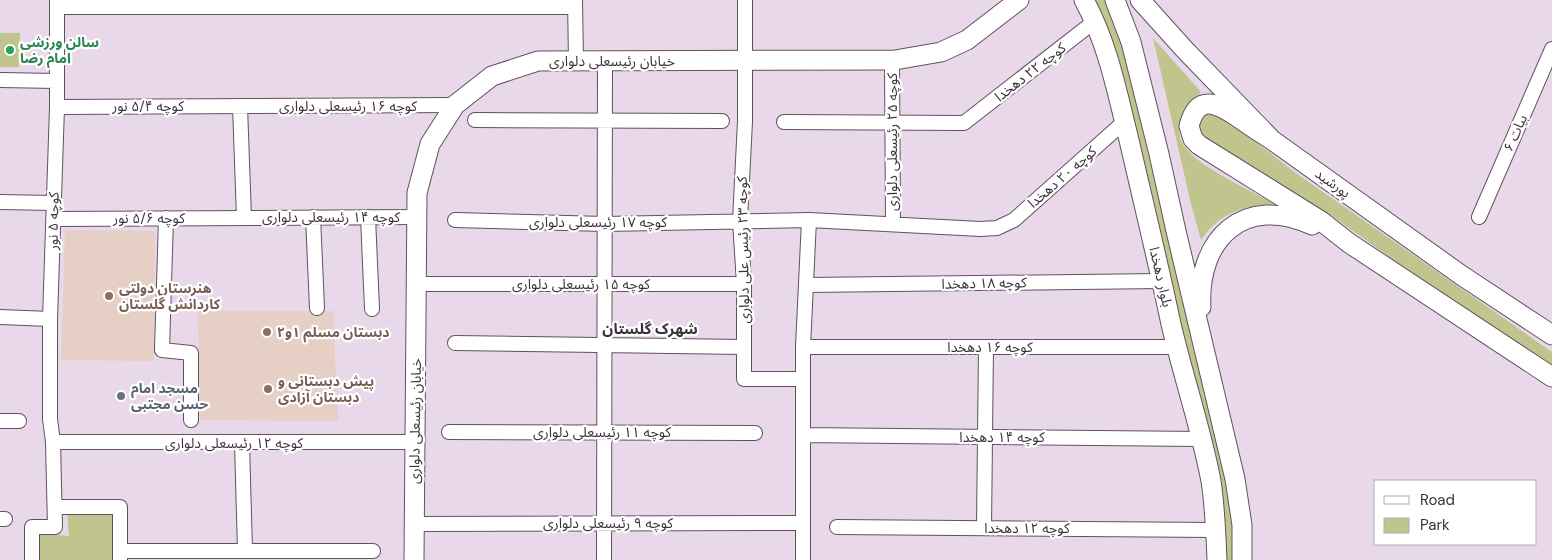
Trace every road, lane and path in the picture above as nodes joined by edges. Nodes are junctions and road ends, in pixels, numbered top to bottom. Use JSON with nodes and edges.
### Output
{"nodes":[{"id":1,"x":745,"y":0,"type":"edge"},
{"id":2,"x":1019,"y":0,"type":"edge"},
{"id":3,"x":1084,"y":0,"type":"edge"},
{"id":4,"x":1115,"y":0,"type":"edge"},
{"id":5,"x":1140,"y":0,"type":"edge"},
{"id":6,"x":56,"y":4,"type":"edge"},
{"id":7,"x":317,"y":4,"type":"edge"},
{"id":8,"x":575,"y":4,"type":"edge"},
{"id":9,"x":1095,"y":21,"type":"junction"},
{"id":10,"x":1552,"y":49,"type":"edge"},
{"id":11,"x":746,"y":60,"type":"junction"},
{"id":12,"x":892,"y":60,"type":"junction"},
{"id":13,"x":576,"y":61,"type":"junction"},
{"id":14,"x":605,"y":61,"type":"junction"},
{"id":15,"x":0,"y":80,"type":"edge"},
{"id":16,"x":57,"y":81,"type":"junction"},
{"id":17,"x":455,"y":105,"type":"junction"},
{"id":18,"x":240,"y":106,"type":"junction"},
{"id":19,"x":57,"y":107,"type":"junction"},
{"id":20,"x":475,"y":120,"type":"dead end"},
{"id":21,"x":605,"y":120,"type":"junction"},
{"id":22,"x":722,"y":121,"type":"dead end"},
{"id":23,"x":784,"y":122,"type":"dead end"},
{"id":24,"x":1124,"y":122,"type":"junction"},
{"id":25,"x":893,"y":123,"type":"junction"},
{"id":26,"x":1272,"y":140,"type":"junction"},
{"id":27,"x":0,"y":202,"type":"edge"},
{"id":28,"x":52,"y":203,"type":"junction"},
{"id":29,"x":313,"y":217,"type":"junction"},
{"id":30,"x":368,"y":217,"type":"junction"},
{"id":31,"x":417,"y":217,"type":"junction"},
{"id":32,"x":1479,"y":217,"type":"dead end"},
{"id":33,"x":166,"y":218,"type":"junction"},
{"id":34,"x":244,"y":218,"type":"junction"},
{"id":35,"x":54,"y":219,"type":"junction"},
{"id":36,"x":455,"y":220,"type":"dead end"},
{"id":37,"x":808,"y":220,"type":"junction"},
{"id":38,"x":740,"y":221,"type":"junction"},
{"id":39,"x":604,"y":224,"type":"junction"},
{"id":40,"x":893,"y":224,"type":"junction"},
{"id":41,"x":997,"y":228,"type":"joint"},
{"id":42,"x":1349,"y":243,"type":"junction"},
{"id":43,"x":1162,"y":281,"type":"junction"},
{"id":44,"x":417,"y":284,"type":"junction"},
{"id":45,"x":604,"y":284,"type":"junction"},
{"id":46,"x":744,"y":284,"type":"junction"},
{"id":47,"x":807,"y":285,"type":"junction"},
{"id":48,"x":317,"y":308,"type":"dead end"},
{"id":49,"x":372,"y":309,"type":"dead end"},
{"id":50,"x":0,"y":317,"type":"edge"},
{"id":51,"x":50,"y":319,"type":"junction"},
{"id":52,"x":1552,"y":335,"type":"edge"},
{"id":53,"x":456,"y":343,"type":"dead end"},
{"id":54,"x":604,"y":345,"type":"junction"},
{"id":55,"x":803,"y":346,"type":"junction"},
{"id":56,"x":744,"y":347,"type":"junction"},
{"id":57,"x":986,"y":347,"type":"junction"},
{"id":58,"x":1176,"y":347,"type":"junction"},
{"id":59,"x":1204,"y":349,"type":"junction"},
{"id":60,"x":1552,"y":377,"type":"edge"},
{"id":61,"x":803,"y":379,"type":"junction"},
{"id":62,"x":191,"y":420,"type":"dead end"},
{"id":63,"x":0,"y":421,"type":"edge"},
{"id":64,"x":20,"y":421,"type":"dead end"},
{"id":65,"x":449,"y":432,"type":"dead end"},
{"id":66,"x":604,"y":432,"type":"junction"},
{"id":67,"x":755,"y":433,"type":"dead end"},
{"id":68,"x":803,"y":435,"type":"junction"},
{"id":69,"x":985,"y":437,"type":"junction"},
{"id":70,"x":1201,"y":439,"type":"junction"},
{"id":71,"x":53,"y":442,"type":"junction"},
{"id":72,"x":415,"y":442,"type":"junction"},
{"id":73,"x":242,"y":443,"type":"junction"},
{"id":74,"x":55,"y":507,"type":"junction"},
{"id":75,"x":803,"y":523,"type":"junction"},
{"id":76,"x":414,"y":524,"type":"junction"},
{"id":77,"x":604,"y":524,"type":"junction"},
{"id":78,"x":837,"y":527,"type":"dead end"},
{"id":79,"x":984,"y":528,"type":"junction"},
{"id":80,"x":1216,"y":530,"type":"junction"},
{"id":81,"x":245,"y":551,"type":"junction"},
{"id":82,"x":373,"y":551,"type":"dead end"},
{"id":83,"x":123,"y":556,"type":"edge"},
{"id":84,"x":32,"y":560,"type":"edge"},
{"id":85,"x":414,"y":560,"type":"edge"},
{"id":86,"x":604,"y":560,"type":"edge"},
{"id":87,"x":803,"y":560,"type":"edge"},
{"id":88,"x":1217,"y":560,"type":"edge"},
{"id":89,"x":1242,"y":560,"type":"edge"}],
"edges":[{"from":1,"to":11,"type":"street","name":"کوچه ۲۳ رئیس علی دلواری"},
{"from":2,"to":12,"type":"main road","name":"خیابان رئیسعلی دلواری"},
{"from":3,"to":9,"type":"main road","name":"بلوار دهخدا"},
{"from":4,"to":59,"type":"main road","name":"بلوار دهخدا"},
{"from":5,"to":26,"type":"main road","name":"پورشید"},
{"from":6,"to":7,"type":"street"},
{"from":6,"to":16,"type":"street","name":"کوچه ۵ نور"},
{"from":7,"to":8,"type":"street"},
{"from":8,"to":13,"type":"street"},
{"from":9,"to":24,"type":"main road","name":"بلوار دهخدا"},
{"from":9,"to":25,"type":"street","name":"کوچه ۲۲ دهخدا"},
{"from":10,"to":32,"type":"street","name":"بیات ۶"},
{"from":11,"to":12,"type":"main road","name":"خیابان رئیسعلی دلواری"},
{"from":11,"to":14,"type":"main road","name":"خیابان رئیسعلی دلواری"},
{"from":11,"to":38,"type":"street","name":"کوچه ۲۳ رئیس علی دلواری"},
{"from":12,"to":25,"type":"street","name":"کوچه ۲۵ رئیسعلی دلواری"},
{"from":13,"to":14,"type":"main road","name":"خیابان رئیسعلی دلواری"},
{"from":13,"to":17,"type":"main road","name":"خیابان رئیسعلی دلواری"},
{"from":14,"to":21,"type":"street"},
{"from":15,"to":16,"type":"street"},
{"from":16,"to":19,"type":"street","name":"کوچه ۵ نور"},
{"from":17,"to":18,"type":"street","name":"کوچه ۱۶ رئیسعلی دلواری"},
{"from":17,"to":31,"type":"main road","name":"خیابان رئیسعلی دلواری"},
{"from":18,"to":19,"type":"street","name":"کوچه ۵/۴ نور"},
{"from":18,"to":34,"type":"street"},
{"from":19,"to":28,"type":"street","name":"کوچه ۵ نور"},
{"from":20,"to":21,"type":"street"},
{"from":21,"to":22,"type":"street"},
{"from":21,"to":39,"type":"street"},
{"from":23,"to":25,"type":"street"},
{"from":24,"to":41,"type":"street","name":"کوچه ۲۰ دهخدا"},
{"from":24,"to":43,"type":"main road","name":"بلوار دهخدا"},
{"from":25,"to":40,"type":"street","name":"کوچه ۲۵ رئیسعلی دلواری"},
{"from":26,"to":42,"type":"main road"},
{"from":26,"to":52,"type":"main road","name":"پورشید"},
{"from":27,"to":28,"type":"street"},
{"from":28,"to":35,"type":"street","name":"کوچه ۵ نور"},
{"from":29,"to":30,"type":"street","name":"کوچه ۱۴ رئیسعلی دلواری"},
{"from":29,"to":34,"type":"street","name":"کوچه ۱۴ رئیسعلی دلواری"},
{"from":29,"to":48,"type":"street"},
{"from":30,"to":31,"type":"street","name":"کوچه ۱۴ رئیسعلی دلواری"},
{"from":30,"to":49,"type":"street"},
{"from":31,"to":44,"type":"main road","name":"خیابان رئیسعلی دلواری"},
{"from":33,"to":34,"type":"street","name":"کوچه ۵/۶ نور"},
{"from":33,"to":35,"type":"street","name":"کوچه ۵/۶ نور"},
{"from":33,"to":62,"type":"street"},
{"from":35,"to":51,"type":"street","name":"کوچه ۵ نور"},
{"from":36,"to":39,"type":"street","name":"کوچه ۱۷ رئیسعلی دلواری"},
{"from":37,"to":38,"type":"street","name":"کوچه ۱۷ رئیسعلی دلواری"},
{"from":37,"to":40,"type":"street","name":"کوچه ۱۷ رئیسعلی دلواری"},
{"from":37,"to":47,"type":"street"},
{"from":38,"to":39,"type":"street","name":"کوچه ۱۷ رئیسعلی دلواری"},
{"from":38,"to":46,"type":"street","name":"کوچه ۲۳ رئیس علی دلواری"},
{"from":39,"to":45,"type":"street"},
{"from":40,"to":41,"type":"street","name":"کوچه ۱۷ رئیسعلی دلواری"},
{"from":42,"to":59,"type":"main road"},
{"from":42,"to":60,"type":"main road"},
{"from":43,"to":47,"type":"street","name":"کوچه ۱۸ دهخدا"},
{"from":43,"to":58,"type":"main road","name":"بلوار دهخدا"},
{"from":44,"to":45,"type":"street","name":"کوچه ۱۵ رئیسعلی دلواری"},
{"from":44,"to":72,"type":"main road","name":"خیابان رئیسعلی دلواری"},
{"from":45,"to":46,"type":"street","name":"کوچه ۱۵ رئیسعلی دلواری"},
{"from":45,"to":54,"type":"street"},
{"from":46,"to":56,"type":"street","name":"کوچه ۲۳ رئیس علی دلواری"},
{"from":47,"to":55,"type":"street"},
{"from":50,"to":51,"type":"street"},
{"from":51,"to":71,"type":"street","name":"کوچه ۵ نور"},
{"from":53,"to":54,"type":"street"},
{"from":54,"to":56,"type":"street"},
{"from":54,"to":66,"type":"street"},
{"from":55,"to":57,"type":"street","name":"کوچه ۱۶ دهخدا"},
{"from":55,"to":61,"type":"street"},
{"from":56,"to":61,"type":"street","name":"کوچه ۲۳ رئیس علی دلواری"},
{"from":57,"to":58,"type":"street","name":"کوچه ۱۶ دهخدا"},
{"from":57,"to":69,"type":"street"},
{"from":58,"to":70,"type":"main road","name":"بلوار دهخدا"},
{"from":59,"to":89,"type":"main road","name":"بلوار دهخدا"},
{"from":61,"to":68,"type":"street"},
{"from":63,"to":64,"type":"street"},
{"from":65,"to":66,"type":"street","name":"کوچه ۱۱ رئیسعلی دلواری"},
{"from":66,"to":67,"type":"street","name":"کوچه ۱۱ رئیسعلی دلواری"},
{"from":66,"to":77,"type":"street"},
{"from":68,"to":69,"type":"street","name":"کوچه ۱۴ دهخدا"},
{"from":68,"to":75,"type":"street"},
{"from":69,"to":70,"type":"street","name":"کوچه ۱۴ دهخدا"},
{"from":69,"to":79,"type":"street"},
{"from":70,"to":80,"type":"main road","name":"بلوار دهخدا"},
{"from":71,"to":73,"type":"street","name":"کوچه ۱۲ رئیسعلی دلواری"},
{"from":71,"to":74,"type":"street","name":"کوچه ۵ نور"},
{"from":72,"to":73,"type":"street","name":"کوچه ۱۲ رئیسعلی دلواری"},
{"from":72,"to":76,"type":"main road","name":"خیابان رئیسعلی دلواری"},
{"from":73,"to":81,"type":"street"},
{"from":74,"to":83,"type":"street"},
{"from":74,"to":84,"type":"street","name":"کوچه ۵ نور"},
{"from":75,"to":77,"type":"street","name":"کوچه ۹ رئیسعلی دلواری"},
{"from":75,"to":87,"type":"street"},
{"from":76,"to":77,"type":"street","name":"کوچه ۹ رئیسعلی دلواری"},
{"from":76,"to":85,"type":"main road","name":"خیابان رئیسعلی دلواری"},
{"from":77,"to":86,"type":"street"},
{"from":78,"to":79,"type":"street","name":"کوچه ۱۲ دهخدا"},
{"from":79,"to":80,"type":"street","name":"کوچه ۱۲ دهخدا"},
{"from":80,"to":88,"type":"main road","name":"بلوار دهخدا"},
{"from":81,"to":82,"type":"street"},
{"from":81,"to":83,"type":"street"}]}
